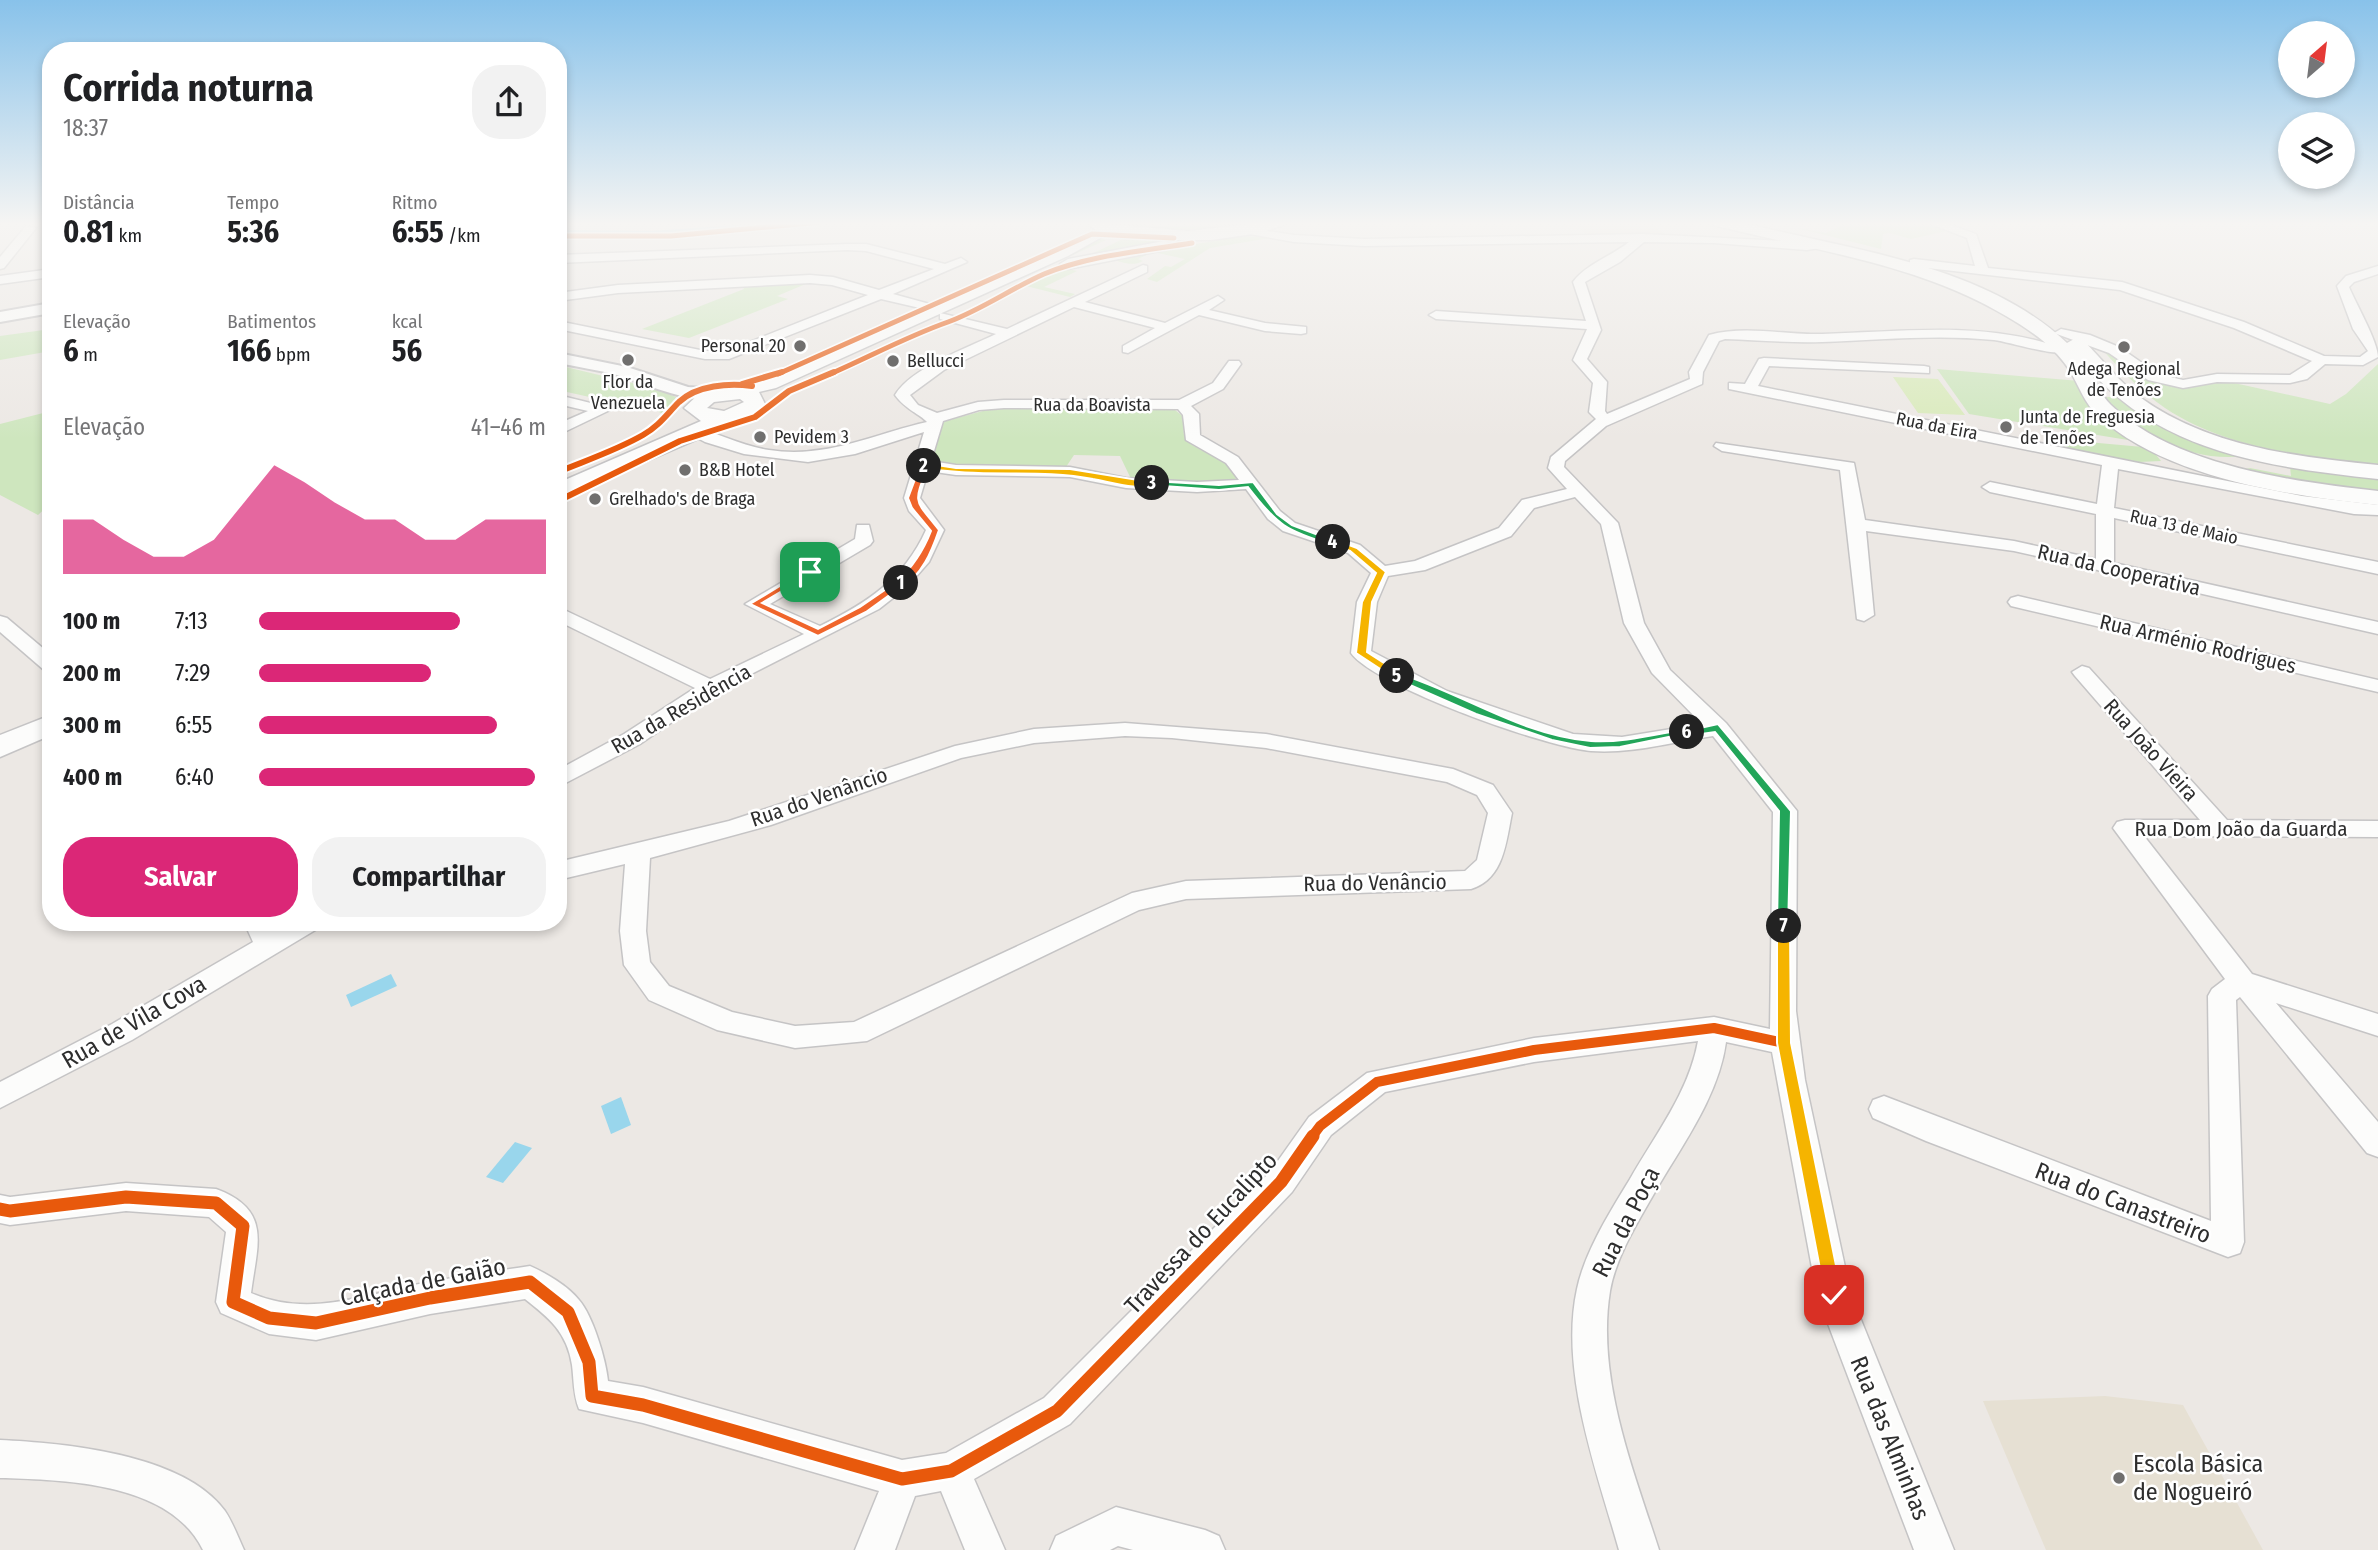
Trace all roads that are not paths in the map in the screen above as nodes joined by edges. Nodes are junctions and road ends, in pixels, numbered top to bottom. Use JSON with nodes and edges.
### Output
{"nodes":[{"id":1,"x":977,"y":294,"type":"edge"},
{"id":2,"x":985,"y":294,"type":"edge"},
{"id":3,"x":1092,"y":294,"type":"edge"},
{"id":4,"x":1583,"y":294,"type":"edge"},
{"id":5,"x":1977,"y":294,"type":"edge"},
{"id":6,"x":2148,"y":294,"type":"edge"},
{"id":7,"x":2346,"y":294,"type":"edge"},
{"id":8,"x":883,"y":295,"type":"joint"},
{"id":9,"x":1218,"y":300,"type":"dead end"},
{"id":10,"x":1074,"y":303,"type":"junction"},
{"id":11,"x":42,"y":311,"type":"edge"},
{"id":12,"x":1196,"y":311,"type":"junction"},
{"id":13,"x":938,"y":313,"type":"junction"},
{"id":14,"x":1436,"y":315,"type":"dead end"},
{"id":15,"x":0,"y":317,"type":"edge"},
{"id":16,"x":1594,"y":325,"type":"junction"},
{"id":17,"x":567,"y":327,"type":"edge"},
{"id":18,"x":1167,"y":327,"type":"junction"},
{"id":19,"x":1301,"y":330,"type":"dead end"},
{"id":20,"x":1006,"y":333,"type":"junction"},
{"id":21,"x":2056,"y":338,"type":"junction"},
{"id":22,"x":1128,"y":349,"type":"dead end"},
{"id":23,"x":2376,"y":350,"type":"edge"},
{"id":24,"x":567,"y":360,"type":"edge"},
{"id":25,"x":2322,"y":360,"type":"junction"},
{"id":26,"x":1234,"y":364,"type":"dead end"},
{"id":27,"x":1924,"y":370,"type":"dead end"},
{"id":28,"x":1742,"y":387,"type":"joint"},
{"id":29,"x":725,"y":393,"type":"junction"},
{"id":30,"x":2091,"y":393,"type":"junction"},
{"id":31,"x":2126,"y":396,"type":"junction"},
{"id":32,"x":567,"y":401,"type":"edge"},
{"id":33,"x":755,"y":404,"type":"junction"},
{"id":34,"x":1182,"y":405,"type":"junction"},
{"id":35,"x":598,"y":407,"type":"joint"},
{"id":36,"x":692,"y":410,"type":"junction"},
{"id":37,"x":1605,"y":420,"type":"junction"},
{"id":38,"x":933,"y":422,"type":"junction"},
{"id":39,"x":567,"y":426,"type":"edge"},
{"id":40,"x":1722,"y":446,"type":"dead end"},
{"id":41,"x":2167,"y":449,"type":"junction"},
{"id":42,"x":2110,"y":461,"type":"junction"},
{"id":43,"x":923,"y":465,"type":"junction"},
{"id":44,"x":567,"y":472,"type":"edge"},
{"id":45,"x":2166,"y":472,"type":"junction"},
{"id":46,"x":2378,"y":472,"type":"edge"},
{"id":47,"x":1250,"y":484,"type":"junction"},
{"id":48,"x":567,"y":486,"type":"edge"},
{"id":49,"x":1990,"y":486,"type":"dead end"},
{"id":50,"x":1578,"y":491,"type":"junction"},
{"id":51,"x":2378,"y":498,"type":"edge"},
{"id":52,"x":2378,"y":510,"type":"edge"},
{"id":53,"x":2105,"y":511,"type":"junction"},
{"id":54,"x":1857,"y":524,"type":"junction"},
{"id":55,"x":863,"y":529,"type":"dead end"},
{"id":56,"x":2105,"y":568,"type":"junction"},
{"id":57,"x":2378,"y":568,"type":"edge"},
{"id":58,"x":1381,"y":572,"type":"junction"},
{"id":59,"x":2018,"y":602,"type":"dead end"},
{"id":60,"x":1864,"y":615,"type":"dead end"},
{"id":61,"x":567,"y":617,"type":"edge"},
{"id":62,"x":0,"y":622,"type":"edge"},
{"id":63,"x":2378,"y":628,"type":"edge"},
{"id":64,"x":818,"y":633,"type":"junction"},
{"id":65,"x":42,"y":658,"type":"edge"},
{"id":66,"x":2082,"y":672,"type":"dead end"},
{"id":67,"x":2378,"y":685,"type":"edge"},
{"id":68,"x":709,"y":687,"type":"junction"},
{"id":69,"x":42,"y":708,"type":"edge"},
{"id":70,"x":0,"y":727,"type":"edge"},
{"id":71,"x":42,"y":728,"type":"edge"},
{"id":72,"x":1718,"y":728,"type":"junction"},
{"id":73,"x":0,"y":747,"type":"edge"},
{"id":74,"x":567,"y":770,"type":"edge"},
{"id":75,"x":2220,"y":828,"type":"junction"},
{"id":76,"x":2378,"y":828,"type":"edge"},
{"id":77,"x":638,"y":852,"type":"junction"},
{"id":78,"x":567,"y":870,"type":"edge"},
{"id":79,"x":262,"y":934,"type":"edge"},
{"id":80,"x":2242,"y":981,"type":"junction"},
{"id":81,"x":2378,"y":1025,"type":"edge"},
{"id":82,"x":1714,"y":1028,"type":"junction"},
{"id":83,"x":1784,"y":1043,"type":"junction"},
{"id":84,"x":0,"y":1096,"type":"edge"},
{"id":85,"x":1884,"y":1109,"type":"dead end"},
{"id":86,"x":2378,"y":1144,"type":"edge"},
{"id":87,"x":0,"y":1209,"type":"edge"},
{"id":88,"x":0,"y":1459,"type":"edge"},
{"id":89,"x":951,"y":1471,"type":"junction"},
{"id":90,"x":902,"y":1479,"type":"junction"},
{"id":91,"x":224,"y":1550,"type":"edge"},
{"id":92,"x":875,"y":1550,"type":"edge"},
{"id":93,"x":985,"y":1550,"type":"edge"},
{"id":94,"x":1070,"y":1550,"type":"edge"},
{"id":95,"x":1205,"y":1550,"type":"edge"},
{"id":96,"x":1639,"y":1550,"type":"edge"},
{"id":97,"x":1934,"y":1550,"type":"edge"}],
"edges":[{"from":1,"to":13,"type":"main road"},
{"from":2,"to":13,"type":"main road"},
{"from":3,"to":10,"type":"street"},
{"from":4,"to":16,"type":"street"},
{"from":5,"to":21,"type":"main road"},
{"from":6,"to":25,"type":"street"},
{"from":7,"to":23,"type":"street"},
{"from":8,"to":13,"type":"street"},
{"from":8,"to":17,"type":"street"},
{"from":9,"to":12,"type":"street"},
{"from":10,"to":18,"type":"street"},
{"from":10,"to":20,"type":"street"},
{"from":11,"to":15,"type":"street"},
{"from":12,"to":18,"type":"street"},
{"from":12,"to":19,"type":"street"},
{"from":13,"to":20,"type":"street"},
{"from":13,"to":29,"type":"main road"},
{"from":13,"to":33,"type":"main road"},
{"from":14,"to":16,"type":"street"},
{"from":16,"to":37,"type":"street"},
{"from":18,"to":22,"type":"street"},
{"from":20,"to":38,"type":"street"},
{"from":21,"to":25,"type":"street"},
{"from":21,"to":30,"type":"main road"},
{"from":21,"to":31,"type":"main road"},
{"from":21,"to":37,"type":"street"},
{"from":23,"to":25,"type":"street"},
{"from":24,"to":36,"type":"street"},
{"from":26,"to":34,"type":"street","name":"Rua da Boavista"},
{"from":27,"to":28,"type":"street","name":"Rua da Eira"},
{"from":28,"to":42,"type":"street","name":"Rua da Eira"},
{"from":29,"to":33,"type":"main road"},
{"from":29,"to":36,"type":"main road"},
{"from":30,"to":31,"type":"main road"},
{"from":30,"to":41,"type":"main road"},
{"from":31,"to":46,"type":"main road"},
{"from":32,"to":35,"type":"street"},
{"from":33,"to":36,"type":"main road"},
{"from":34,"to":38,"type":"street","name":"Rua da Boavista"},
{"from":34,"to":47,"type":"street"},
{"from":35,"to":39,"type":"street"},
{"from":36,"to":38,"type":"street","name":"Rua da Boavista"},
{"from":36,"to":44,"type":"main road"},
{"from":36,"to":48,"type":"main road"},
{"from":37,"to":50,"type":"street","name":"Rua das Alminhas"},
{"from":38,"to":43,"type":"street"},
{"from":40,"to":54,"type":"street"},
{"from":41,"to":45,"type":"street"},
{"from":41,"to":51,"type":"main road"},
{"from":42,"to":45,"type":"street","name":"Rua da Eira"},
{"from":42,"to":53,"type":"street"},
{"from":43,"to":47,"type":"street"},
{"from":43,"to":64,"type":"street","name":"Rua da Residência"},
{"from":45,"to":52,"type":"street","name":"Rua da Eira"},
{"from":47,"to":58,"type":"street"},
{"from":49,"to":53,"type":"street","name":"Rua 13 de Maio"},
{"from":50,"to":58,"type":"street"},
{"from":50,"to":72,"type":"street","name":"Rua das Alminhas"},
{"from":53,"to":56,"type":"street"},
{"from":53,"to":57,"type":"street","name":"Rua 13 de Maio"},
{"from":54,"to":56,"type":"street","name":"Rua da Cooperativa"},
{"from":54,"to":60,"type":"street"},
{"from":55,"to":64,"type":"street"},
{"from":56,"to":63,"type":"street","name":"Rua da Cooperativa"},
{"from":58,"to":72,"type":"street"},
{"from":59,"to":67,"type":"street","name":"Rua Arménio Rodrigues"},
{"from":61,"to":68,"type":"street"},
{"from":62,"to":65,"type":"street"},
{"from":64,"to":68,"type":"street","name":"Rua da Residência"},
{"from":66,"to":75,"type":"street","name":"Rua João Vieira"},
{"from":68,"to":74,"type":"street","name":"Rua da Residência"},
{"from":69,"to":70,"type":"main road"},
{"from":71,"to":73,"type":"main road"},
{"from":72,"to":83,"type":"street","name":"Rua das Alminhas"},
{"from":75,"to":76,"type":"street","name":"Rua Dom João da Guarda"},
{"from":75,"to":80,"type":"street","name":"Rua Dom João da Guarda"},
{"from":77,"to":77,"type":"street","name":"Rua do Venâncio"},
{"from":77,"to":78,"type":"street","name":"Rua do Venâncio"},
{"from":79,"to":84,"type":"street","name":"Rua de Vila Cova"},
{"from":80,"to":81,"type":"street"},
{"from":80,"to":85,"type":"street","name":"Rua do Canastreiro"},
{"from":80,"to":86,"type":"street"},
{"from":82,"to":83,"type":"street","name":"Travessa do Eucalipto"},
{"from":82,"to":89,"type":"street","name":"Travessa do Eucalipto"},
{"from":82,"to":96,"type":"street","name":"Rua da Poça"},
{"from":83,"to":97,"type":"street","name":"Rua das Alminhas"},
{"from":87,"to":90,"type":"street","name":"Calçada de Gaião"},
{"from":88,"to":91,"type":"street"},
{"from":89,"to":90,"type":"street","name":"Calçada de Gaião"},
{"from":89,"to":93,"type":"street"},
{"from":90,"to":92,"type":"street"},
{"from":94,"to":95,"type":"street"}]}
